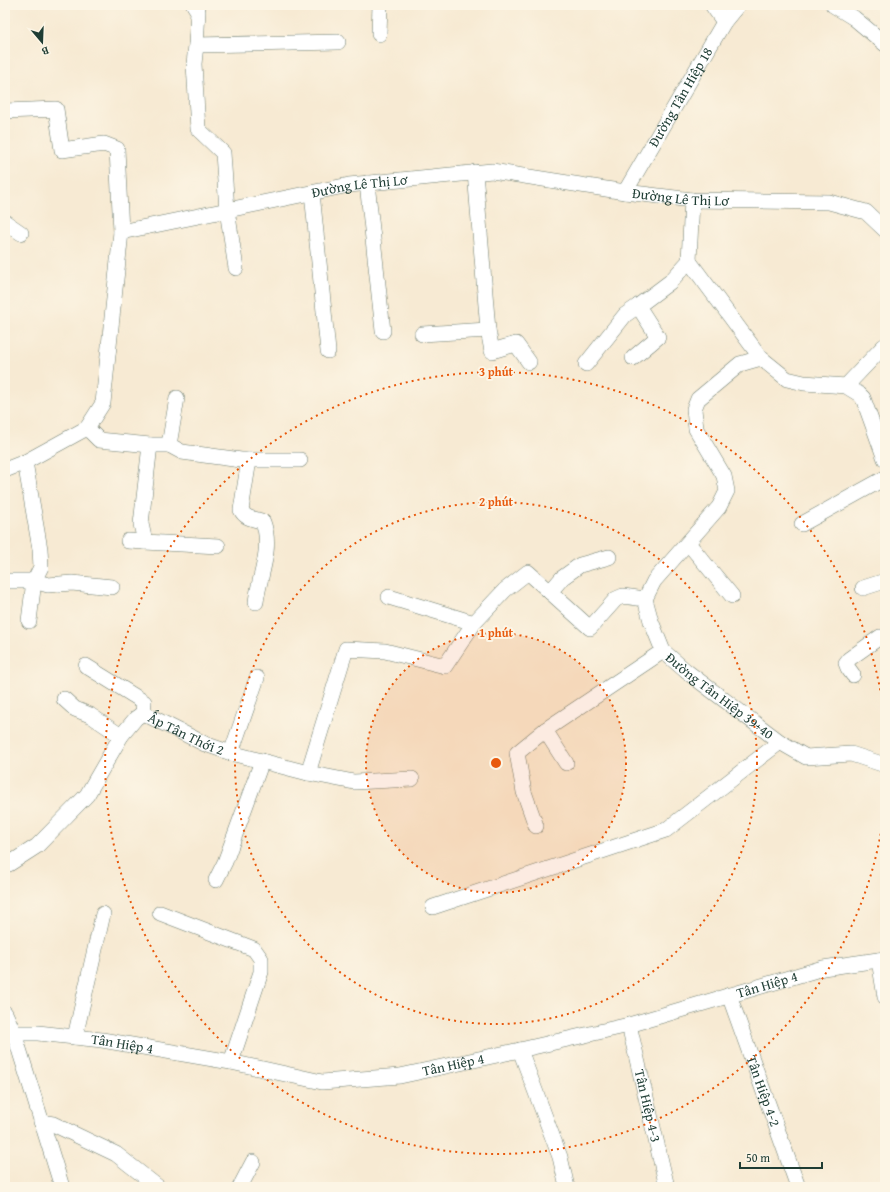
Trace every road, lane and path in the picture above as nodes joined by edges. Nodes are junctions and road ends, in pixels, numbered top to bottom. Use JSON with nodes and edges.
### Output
{"nodes":[{"id":1,"x":194,"y":5,"type":"edge"},
{"id":2,"x":380,"y":5,"type":"edge"},
{"id":3,"x":712,"y":5,"type":"edge"},
{"id":4,"x":738,"y":5,"type":"edge"},
{"id":5,"x":833,"y":5,"type":"edge"},
{"id":6,"x":724,"y":22,"type":"junction"},
{"id":7,"x":379,"y":34,"type":"dead end"},
{"id":8,"x":338,"y":42,"type":"dead end"},
{"id":9,"x":885,"y":44,"type":"edge"},
{"id":10,"x":196,"y":45,"type":"junction"},
{"id":11,"x":5,"y":111,"type":"edge"},
{"id":12,"x":475,"y":172,"type":"junction"},
{"id":13,"x":367,"y":183,"type":"junction"},
{"id":14,"x":626,"y":192,"type":"junction"},
{"id":15,"x":312,"y":193,"type":"junction"},
{"id":16,"x":692,"y":200,"type":"junction"},
{"id":17,"x":227,"y":210,"type":"junction"},
{"id":18,"x":5,"y":222,"type":"edge"},
{"id":19,"x":885,"y":230,"type":"edge"},
{"id":20,"x":121,"y":232,"type":"junction"},
{"id":21,"x":21,"y":233,"type":"dead end"},
{"id":22,"x":689,"y":261,"type":"junction"},
{"id":23,"x":236,"y":268,"type":"dead end"},
{"id":24,"x":638,"y":306,"type":"junction"},
{"id":25,"x":488,"y":330,"type":"junction"},
{"id":26,"x":383,"y":331,"type":"dead end"},
{"id":27,"x":422,"y":334,"type":"dead end"},
{"id":28,"x":884,"y":346,"type":"edge"},
{"id":29,"x":328,"y":351,"type":"dead end"},
{"id":30,"x":633,"y":358,"type":"dead end"},
{"id":31,"x":761,"y":358,"type":"junction"},
{"id":32,"x":529,"y":362,"type":"dead end"},
{"id":33,"x":586,"y":364,"type":"dead end"},
{"id":34,"x":846,"y":386,"type":"junction"},
{"id":35,"x":177,"y":398,"type":"dead end"},
{"id":36,"x":87,"y":428,"type":"junction"},
{"id":37,"x":150,"y":445,"type":"junction"},
{"id":38,"x":170,"y":445,"type":"junction"},
{"id":39,"x":885,"y":458,"type":"edge"},
{"id":40,"x":249,"y":460,"type":"junction"},
{"id":41,"x":300,"y":460,"type":"dead end"},
{"id":42,"x":25,"y":462,"type":"junction"},
{"id":43,"x":5,"y":470,"type":"edge"},
{"id":44,"x":885,"y":478,"type":"edge"},
{"id":45,"x":802,"y":524,"type":"dead end"},
{"id":46,"x":128,"y":542,"type":"dead end"},
{"id":47,"x":144,"y":542,"type":"junction"},
{"id":48,"x":688,"y":543,"type":"junction"},
{"id":49,"x":218,"y":546,"type":"dead end"},
{"id":50,"x":609,"y":556,"type":"dead end"},
{"id":51,"x":5,"y":581,"type":"edge"},
{"id":52,"x":34,"y":581,"type":"junction"},
{"id":53,"x":885,"y":581,"type":"edge"},
{"id":54,"x":112,"y":587,"type":"dead end"},
{"id":55,"x":863,"y":588,"type":"dead end"},
{"id":56,"x":550,"y":592,"type":"junction"},
{"id":57,"x":732,"y":596,"type":"dead end"},
{"id":58,"x":389,"y":597,"type":"dead end"},
{"id":59,"x":645,"y":599,"type":"junction"},
{"id":60,"x":256,"y":602,"type":"dead end"},
{"id":61,"x":29,"y":621,"type":"dead end"},
{"id":62,"x":474,"y":623,"type":"junction"},
{"id":63,"x":881,"y":639,"type":"edge"},
{"id":64,"x":664,"y":651,"type":"junction"},
{"id":65,"x":86,"y":666,"type":"dead end"},
{"id":66,"x":853,"y":675,"type":"dead end"},
{"id":67,"x":257,"y":678,"type":"dead end"},
{"id":68,"x":64,"y":699,"type":"dead end"},
{"id":69,"x":142,"y":713,"type":"junction"},
{"id":70,"x":545,"y":730,"type":"junction"},
{"id":71,"x":121,"y":736,"type":"junction"},
{"id":72,"x":780,"y":742,"type":"junction"},
{"id":73,"x":231,"y":753,"type":"junction"},
{"id":74,"x":262,"y":761,"type":"junction"},
{"id":75,"x":566,"y":763,"type":"dead end"},
{"id":76,"x":885,"y":765,"type":"edge"},
{"id":77,"x":308,"y":773,"type":"junction"},
{"id":78,"x":412,"y":779,"type":"dead end"},
{"id":79,"x":536,"y":826,"type":"dead end"},
{"id":80,"x":5,"y":864,"type":"edge"},
{"id":81,"x":216,"y":880,"type":"dead end"},
{"id":82,"x":432,"y":907,"type":"dead end"},
{"id":83,"x":160,"y":913,"type":"dead end"},
{"id":84,"x":103,"y":914,"type":"dead end"},
{"id":85,"x":882,"y":959,"type":"edge"},
{"id":86,"x":729,"y":995,"type":"junction"},
{"id":87,"x":885,"y":997,"type":"edge"},
{"id":88,"x":5,"y":1013,"type":"edge"},
{"id":89,"x":629,"y":1025,"type":"junction"},
{"id":90,"x":14,"y":1033,"type":"junction"},
{"id":91,"x":75,"y":1037,"type":"junction"},
{"id":92,"x":520,"y":1050,"type":"junction"},
{"id":93,"x":231,"y":1062,"type":"junction"},
{"id":94,"x":41,"y":1122,"type":"junction"},
{"id":95,"x":253,"y":1162,"type":"dead end"},
{"id":96,"x":62,"y":1187,"type":"edge"},
{"id":97,"x":158,"y":1187,"type":"edge"},
{"id":98,"x":240,"y":1187,"type":"edge"},
{"id":99,"x":567,"y":1187,"type":"edge"},
{"id":100,"x":667,"y":1187,"type":"edge"},
{"id":101,"x":798,"y":1187,"type":"edge"}],
"edges":[{"from":1,"to":10,"type":"street"},
{"from":2,"to":7,"type":"street"},
{"from":3,"to":6,"type":"street"},
{"from":4,"to":6,"type":"street","name":"Đường Tân Hiệp 18"},
{"from":5,"to":9,"type":"street"},
{"from":6,"to":14,"type":"street","name":"Đường Tân Hiệp 18"},
{"from":8,"to":10,"type":"street"},
{"from":10,"to":17,"type":"street"},
{"from":11,"to":20,"type":"street"},
{"from":12,"to":13,"type":"street","name":"Đường Lê Thị Lơ"},
{"from":12,"to":14,"type":"street","name":"Đường Lê Thị Lơ"},
{"from":12,"to":25,"type":"street"},
{"from":13,"to":15,"type":"street","name":"Đường Lê Thị Lơ"},
{"from":13,"to":26,"type":"street"},
{"from":14,"to":16,"type":"street","name":"Đường Lê Thị Lơ"},
{"from":15,"to":17,"type":"street","name":"Đường Lê Thị Lơ"},
{"from":15,"to":29,"type":"street"},
{"from":16,"to":19,"type":"street","name":"Đường Lê Thị Lơ"},
{"from":16,"to":22,"type":"street"},
{"from":17,"to":20,"type":"street","name":"Đường Lê Thị Lơ"},
{"from":17,"to":23,"type":"street"},
{"from":18,"to":21,"type":"street"},
{"from":20,"to":36,"type":"street"},
{"from":22,"to":24,"type":"street"},
{"from":22,"to":31,"type":"street"},
{"from":24,"to":30,"type":"street"},
{"from":24,"to":33,"type":"street"},
{"from":25,"to":27,"type":"street"},
{"from":25,"to":32,"type":"street"},
{"from":28,"to":34,"type":"street"},
{"from":31,"to":34,"type":"street"},
{"from":31,"to":48,"type":"street"},
{"from":34,"to":39,"type":"street"},
{"from":35,"to":38,"type":"street"},
{"from":36,"to":37,"type":"street"},
{"from":36,"to":42,"type":"street"},
{"from":37,"to":38,"type":"street"},
{"from":37,"to":47,"type":"street"},
{"from":38,"to":40,"type":"street"},
{"from":40,"to":41,"type":"street"},
{"from":40,"to":60,"type":"street"},
{"from":42,"to":43,"type":"street"},
{"from":42,"to":52,"type":"street"},
{"from":44,"to":45,"type":"street"},
{"from":46,"to":47,"type":"street"},
{"from":47,"to":49,"type":"street"},
{"from":48,"to":57,"type":"street"},
{"from":48,"to":59,"type":"street"},
{"from":50,"to":56,"type":"street"},
{"from":51,"to":52,"type":"street"},
{"from":52,"to":54,"type":"street"},
{"from":52,"to":61,"type":"street"},
{"from":53,"to":55,"type":"street"},
{"from":56,"to":59,"type":"street"},
{"from":56,"to":62,"type":"street"},
{"from":58,"to":62,"type":"street"},
{"from":59,"to":64,"type":"street","name":"Đường Tân Hiệp 39+40"},
{"from":62,"to":77,"type":"street"},
{"from":63,"to":66,"type":"street"},
{"from":64,"to":70,"type":"street"},
{"from":64,"to":72,"type":"street","name":"Đường Tân Hiệp 39+40"},
{"from":65,"to":69,"type":"street"},
{"from":67,"to":73,"type":"street"},
{"from":68,"to":71,"type":"street"},
{"from":69,"to":71,"type":"street","name":"Ấp Tân Thới 2"},
{"from":69,"to":73,"type":"street","name":"Ấp Tân Thới 2"},
{"from":70,"to":75,"type":"street"},
{"from":70,"to":79,"type":"street"},
{"from":71,"to":80,"type":"street","name":"Ấp Tân Thới 2"},
{"from":72,"to":76,"type":"street","name":"Đường Tân Hiệp 39+40"},
{"from":72,"to":82,"type":"street"},
{"from":73,"to":74,"type":"street","name":"Ấp Tân Thới 2"},
{"from":74,"to":77,"type":"street","name":"Ấp Tân Thới 2"},
{"from":74,"to":81,"type":"street"},
{"from":77,"to":78,"type":"street","name":"Ấp Tân Thới 2"},
{"from":83,"to":93,"type":"street"},
{"from":84,"to":91,"type":"street"},
{"from":85,"to":86,"type":"street","name":"Tân Hiệp 4"},
{"from":85,"to":87,"type":"street"},
{"from":86,"to":89,"type":"street","name":"Tân Hiệp 4"},
{"from":86,"to":101,"type":"street","name":"Tân Hiệp 4-2"},
{"from":88,"to":90,"type":"street"},
{"from":89,"to":92,"type":"street","name":"Tân Hiệp 4"},
{"from":89,"to":100,"type":"street","name":"Tân Hiệp 4-3"},
{"from":90,"to":91,"type":"street","name":"Tân Hiệp 4"},
{"from":90,"to":94,"type":"street"},
{"from":91,"to":93,"type":"street","name":"Tân Hiệp 4"},
{"from":92,"to":93,"type":"street","name":"Tân Hiệp 4"},
{"from":92,"to":99,"type":"street"},
{"from":94,"to":96,"type":"street"},
{"from":94,"to":97,"type":"street"},
{"from":95,"to":98,"type":"street"}]}
